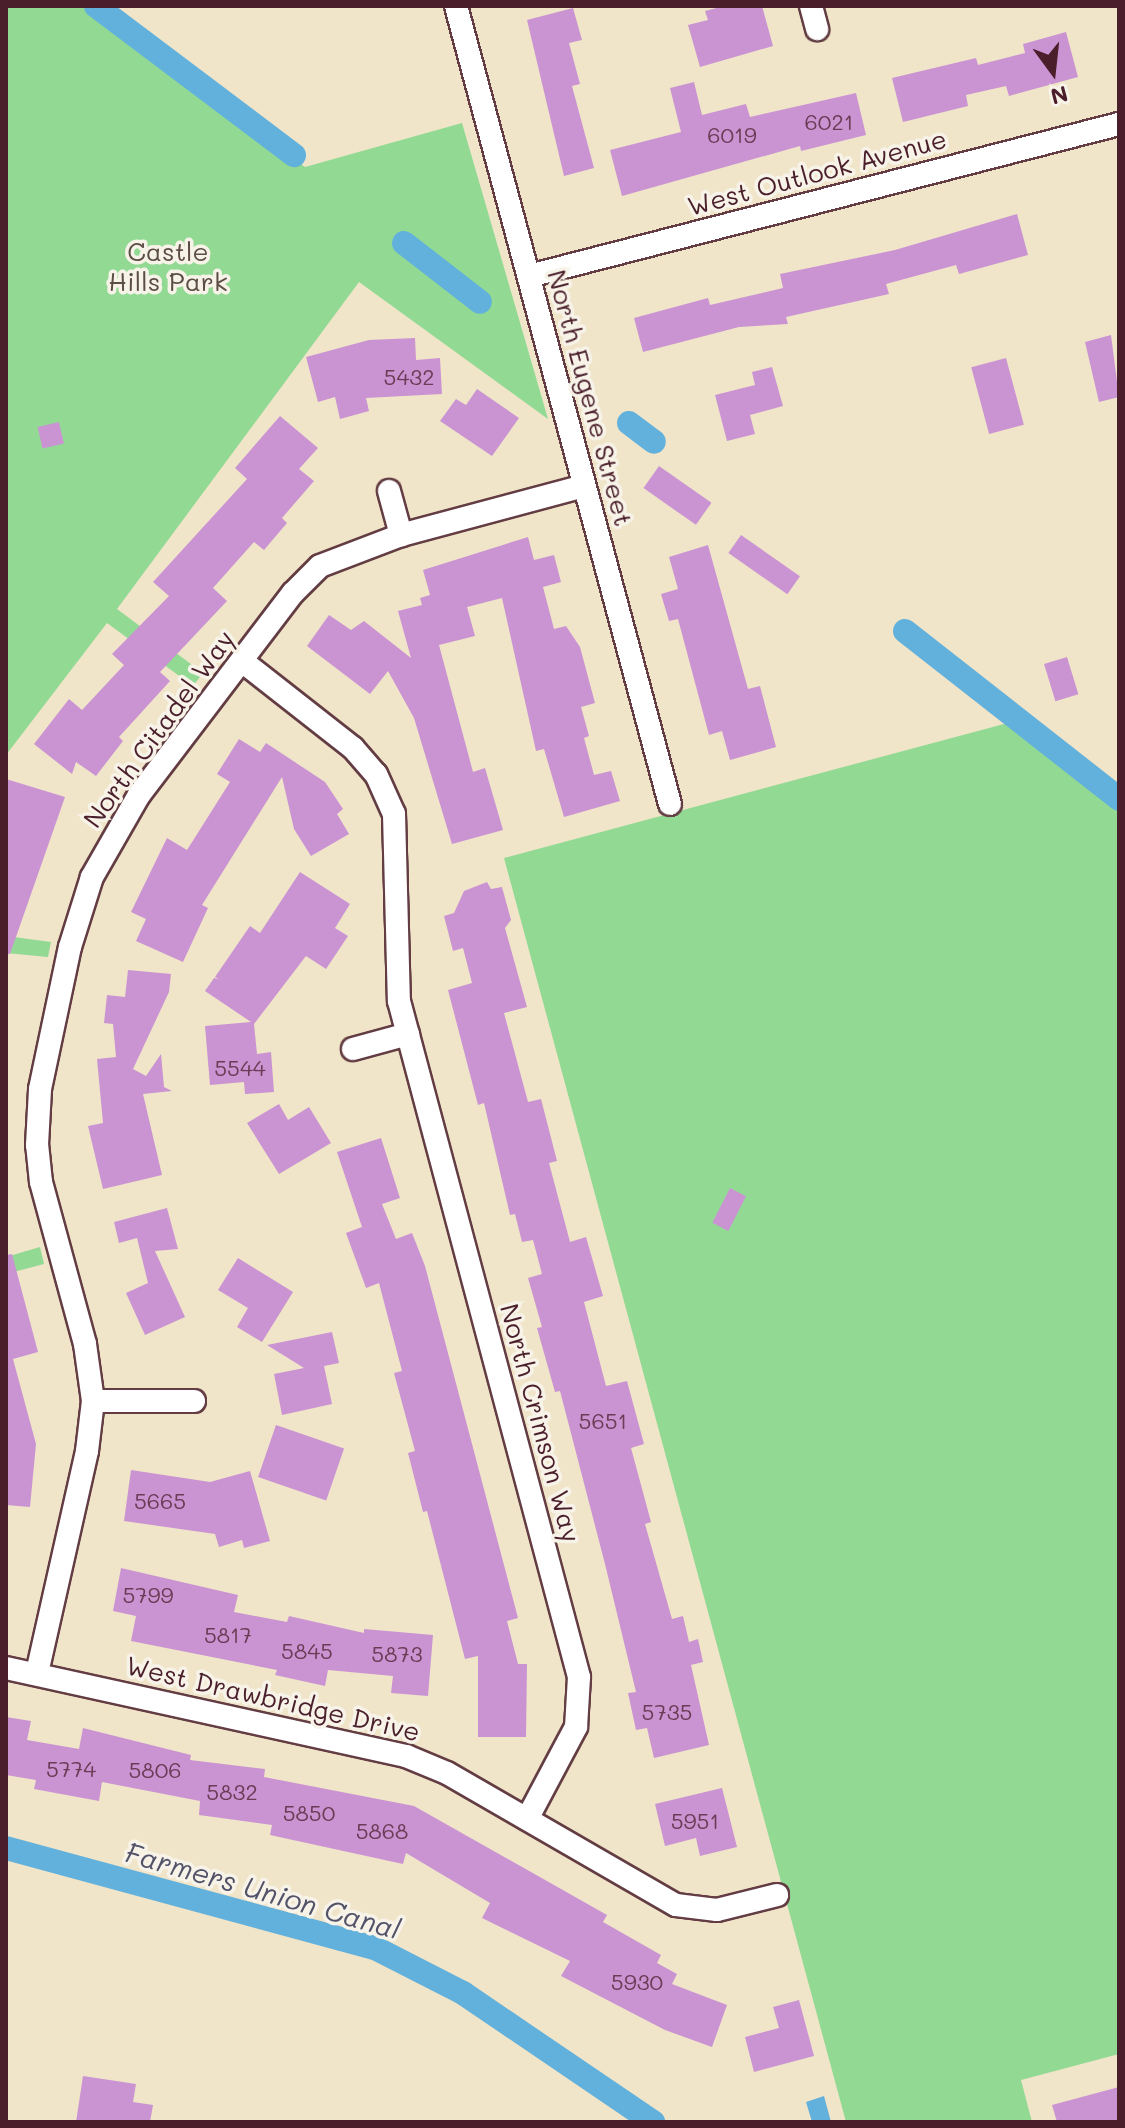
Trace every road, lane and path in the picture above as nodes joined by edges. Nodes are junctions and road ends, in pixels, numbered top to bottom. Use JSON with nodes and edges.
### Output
{"nodes":[{"id":1,"x":456,"y":6,"type":"edge"},
{"id":2,"x":811,"y":6,"type":"edge"},
{"id":3,"x":817,"y":29,"type":"dead end"},
{"id":4,"x":1119,"y":124,"type":"edge"},
{"id":5,"x":529,"y":276,"type":"junction"},
{"id":6,"x":584,"y":486,"type":"junction"},
{"id":7,"x":389,"y":491,"type":"dead end"},
{"id":8,"x":401,"y":535,"type":"junction"},
{"id":9,"x":242,"y":661,"type":"junction"},
{"id":10,"x":670,"y":804,"type":"dead end"},
{"id":11,"x":408,"y":1034,"type":"junction"},
{"id":12,"x":353,"y":1049,"type":"dead end"},
{"id":13,"x":93,"y":1401,"type":"junction"},
{"id":14,"x":194,"y":1401,"type":"dead end"},
{"id":15,"x":6,"y":1668,"type":"edge"},
{"id":16,"x":37,"y":1673,"type":"junction"},
{"id":17,"x":527,"y":1819,"type":"junction"},
{"id":18,"x":777,"y":1895,"type":"dead end"}],
"edges":[{"from":1,"to":5,"type":"street","name":"North Eugene Street"},
{"from":2,"to":3,"type":"street"},
{"from":4,"to":5,"type":"street","name":"West Outlook Avenue"},
{"from":5,"to":6,"type":"street","name":"North Eugene Street"},
{"from":6,"to":8,"type":"street","name":"North Citadel Way"},
{"from":6,"to":10,"type":"street","name":"North Eugene Street"},
{"from":7,"to":8,"type":"street"},
{"from":8,"to":9,"type":"street","name":"North Citadel Way"},
{"from":9,"to":11,"type":"street","name":"North Crimson Way"},
{"from":9,"to":13,"type":"street","name":"North Citadel Way"},
{"from":11,"to":12,"type":"street"},
{"from":11,"to":17,"type":"street","name":"North Crimson Way"},
{"from":13,"to":14,"type":"street"},
{"from":13,"to":16,"type":"street","name":"North Citadel Way"},
{"from":15,"to":16,"type":"street","name":"West Drawbridge Drive"},
{"from":16,"to":17,"type":"street","name":"West Drawbridge Drive"},
{"from":17,"to":18,"type":"street","name":"West Drawbridge Drive"}]}
